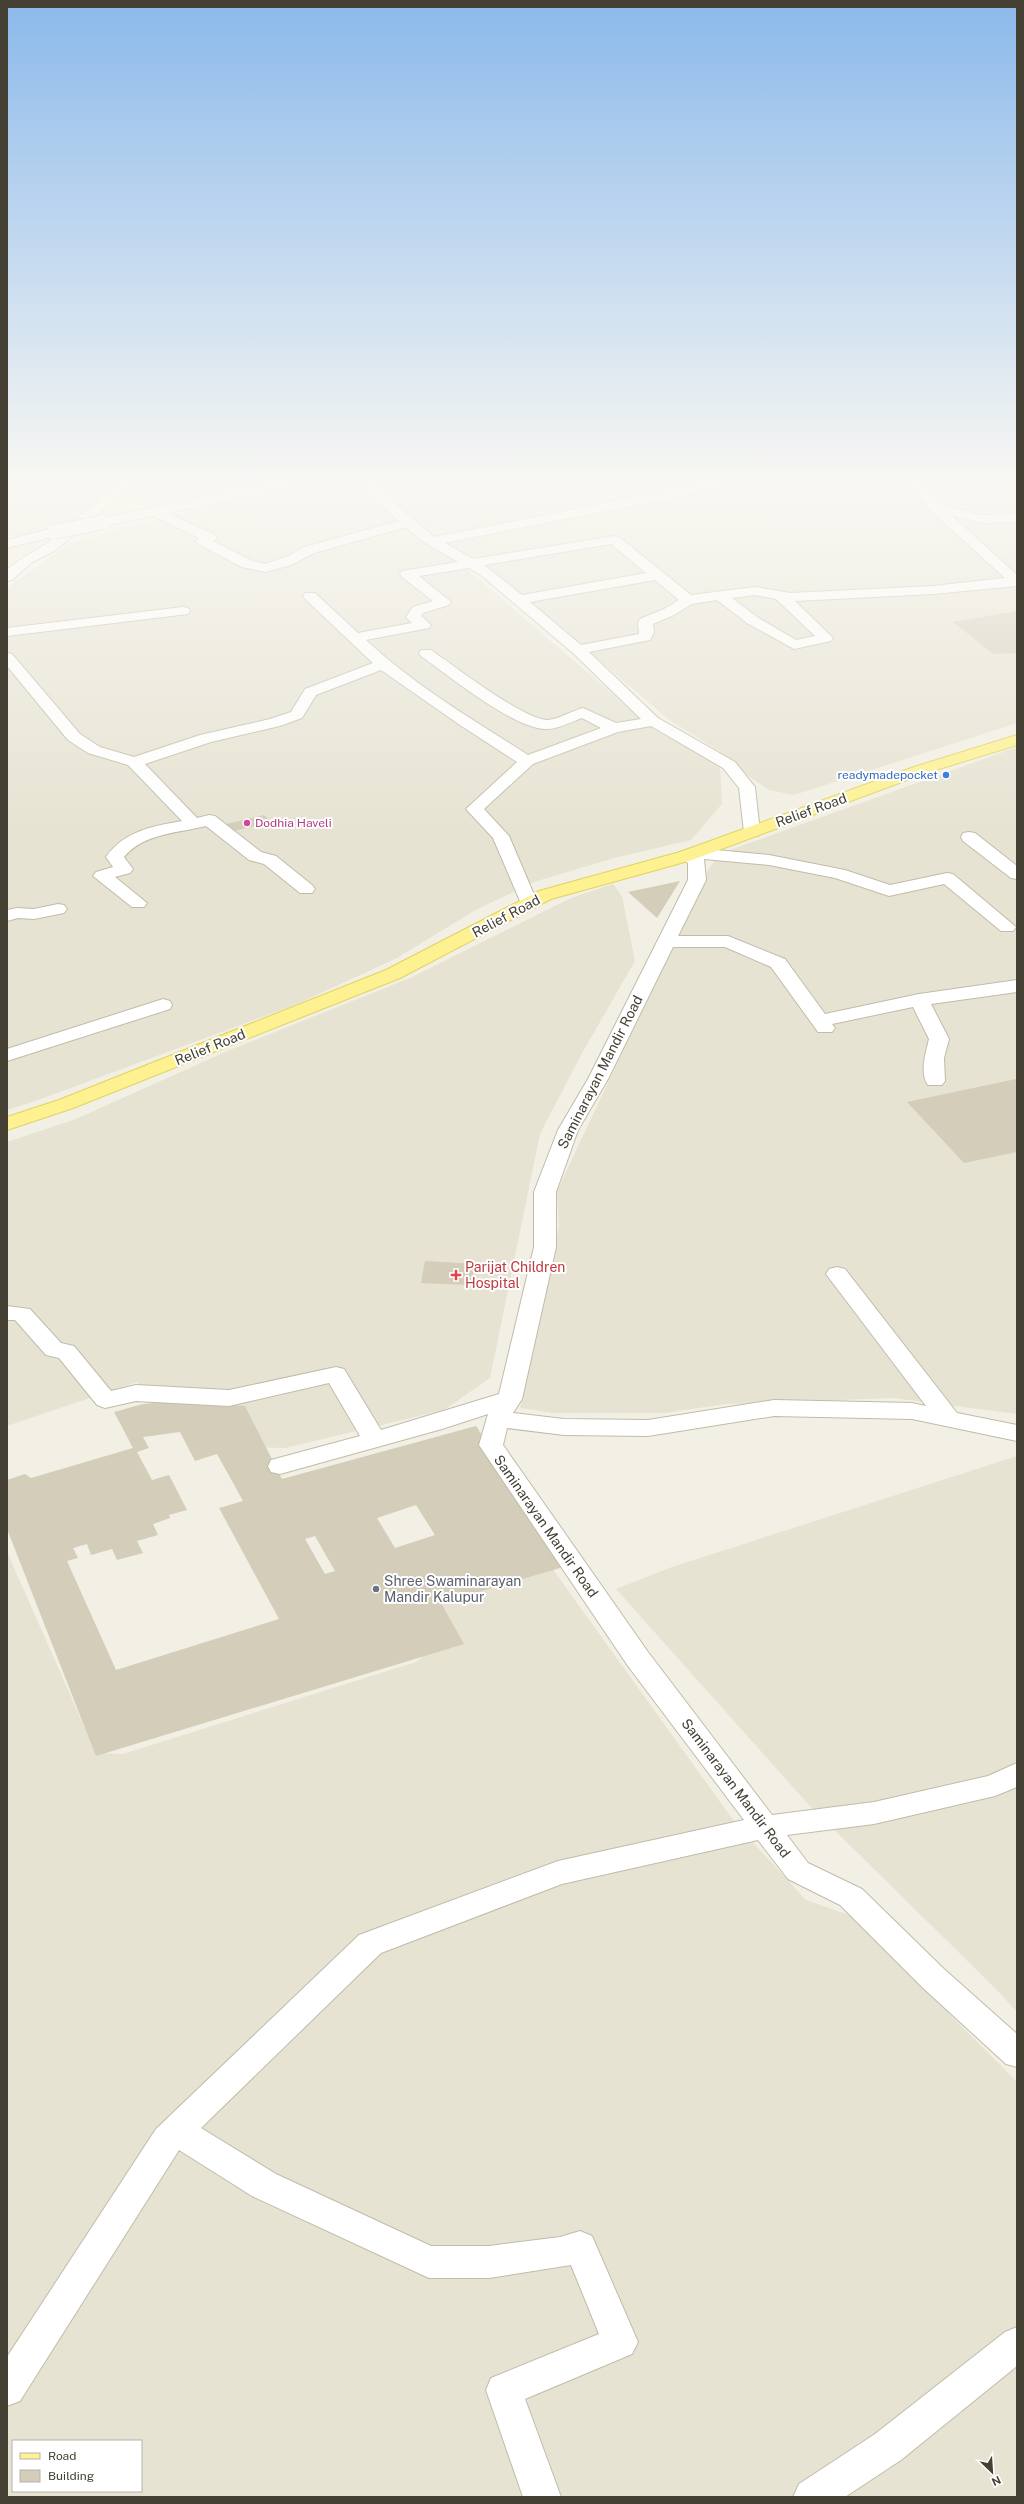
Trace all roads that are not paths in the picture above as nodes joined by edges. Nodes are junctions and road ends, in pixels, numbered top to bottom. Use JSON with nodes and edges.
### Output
{"nodes":[{"id":1,"x":314,"y":600,"type":"edge"},
{"id":2,"x":441,"y":600,"type":"edge"},
{"id":3,"x":518,"y":600,"type":"edge"},
{"id":4,"x":688,"y":600,"type":"edge"},
{"id":5,"x":725,"y":600,"type":"edge"},
{"id":6,"x":785,"y":600,"type":"edge"},
{"id":7,"x":183,"y":611,"type":"dead end"},
{"id":8,"x":7,"y":632,"type":"edge"},
{"id":9,"x":355,"y":638,"type":"junction"},
{"id":10,"x":578,"y":650,"type":"junction"},
{"id":11,"x":426,"y":653,"type":"dead end"},
{"id":12,"x":7,"y":657,"type":"edge"},
{"id":13,"x":383,"y":664,"type":"junction"},
{"id":14,"x":653,"y":721,"type":"junction"},
{"id":15,"x":614,"y":728,"type":"junction"},
{"id":16,"x":1017,"y":740,"type":"edge"},
{"id":17,"x":527,"y":761,"type":"junction"},
{"id":18,"x":134,"y":762,"type":"junction"},
{"id":19,"x":194,"y":824,"type":"junction"},
{"id":20,"x":752,"y":832,"type":"junction"},
{"id":21,"x":969,"y":837,"type":"dead end"},
{"id":22,"x":690,"y":854,"type":"junction"},
{"id":23,"x":1017,"y":874,"type":"edge"},
{"id":24,"x":306,"y":890,"type":"dead end"},
{"id":25,"x":138,"y":903,"type":"dead end"},
{"id":26,"x":530,"y":904,"type":"junction"},
{"id":27,"x":58,"y":910,"type":"dead end"},
{"id":28,"x":7,"y":916,"type":"edge"},
{"id":29,"x":1007,"y":927,"type":"dead end"},
{"id":30,"x":667,"y":942,"type":"junction"},
{"id":31,"x":1017,"y":986,"type":"edge"},
{"id":32,"x":919,"y":1000,"type":"junction"},
{"id":33,"x":163,"y":1005,"type":"dead end"},
{"id":34,"x":7,"y":1055,"type":"edge"},
{"id":35,"x":935,"y":1081,"type":"dead end"},
{"id":36,"x":7,"y":1124,"type":"edge"},
{"id":37,"x":837,"y":1274,"type":"dead end"},
{"id":38,"x":7,"y":1313,"type":"edge"},
{"id":39,"x":504,"y":1409,"type":"junction"},
{"id":40,"x":948,"y":1418,"type":"junction"},
{"id":41,"x":1017,"y":1433,"type":"edge"},
{"id":42,"x":374,"y":1440,"type":"junction"},
{"id":43,"x":280,"y":1466,"type":"dead end"},
{"id":44,"x":1017,"y":1774,"type":"edge"},
{"id":45,"x":765,"y":1826,"type":"junction"},
{"id":46,"x":1017,"y":2054,"type":"edge"},
{"id":47,"x":177,"y":2131,"type":"junction"},
{"id":48,"x":1017,"y":2344,"type":"edge"},
{"id":49,"x":7,"y":2390,"type":"edge"},
{"id":50,"x":542,"y":2497,"type":"edge"},
{"id":51,"x":812,"y":2497,"type":"edge"}],
"edges":[{"from":1,"to":9,"type":"street"},
{"from":2,"to":9,"type":"street"},
{"from":3,"to":10,"type":"street"},
{"from":4,"to":10,"type":"street"},
{"from":5,"to":6,"type":"street"},
{"from":7,"to":8,"type":"street"},
{"from":9,"to":13,"type":"street"},
{"from":10,"to":14,"type":"street"},
{"from":11,"to":15,"type":"street"},
{"from":12,"to":18,"type":"street"},
{"from":13,"to":17,"type":"street"},
{"from":13,"to":18,"type":"street"},
{"from":14,"to":15,"type":"street"},
{"from":14,"to":20,"type":"street"},
{"from":15,"to":17,"type":"street"},
{"from":16,"to":20,"type":"main road","name":"Relief Road"},
{"from":17,"to":26,"type":"street"},
{"from":18,"to":19,"type":"street"},
{"from":19,"to":24,"type":"street"},
{"from":19,"to":25,"type":"street"},
{"from":20,"to":22,"type":"main road","name":"Relief Road"},
{"from":21,"to":23,"type":"street"},
{"from":22,"to":26,"type":"main road","name":"Relief Road"},
{"from":22,"to":29,"type":"street"},
{"from":22,"to":30,"type":"street","name":"Saminarayan Mandir Road"},
{"from":26,"to":36,"type":"main road","name":"Relief Road"},
{"from":27,"to":28,"type":"street"},
{"from":30,"to":32,"type":"street"},
{"from":30,"to":39,"type":"street","name":"Saminarayan Mandir Road"},
{"from":31,"to":32,"type":"street"},
{"from":32,"to":35,"type":"street"},
{"from":33,"to":34,"type":"street"},
{"from":37,"to":40,"type":"street"},
{"from":38,"to":42,"type":"street"},
{"from":39,"to":40,"type":"street"},
{"from":39,"to":42,"type":"street"},
{"from":39,"to":45,"type":"street","name":"Saminarayan Mandir Road"},
{"from":40,"to":41,"type":"street"},
{"from":42,"to":43,"type":"street"},
{"from":44,"to":45,"type":"street"},
{"from":45,"to":46,"type":"street","name":"Saminarayan Mandir Road"},
{"from":45,"to":47,"type":"street"},
{"from":47,"to":49,"type":"street"},
{"from":47,"to":50,"type":"street"},
{"from":48,"to":51,"type":"street"}]}
